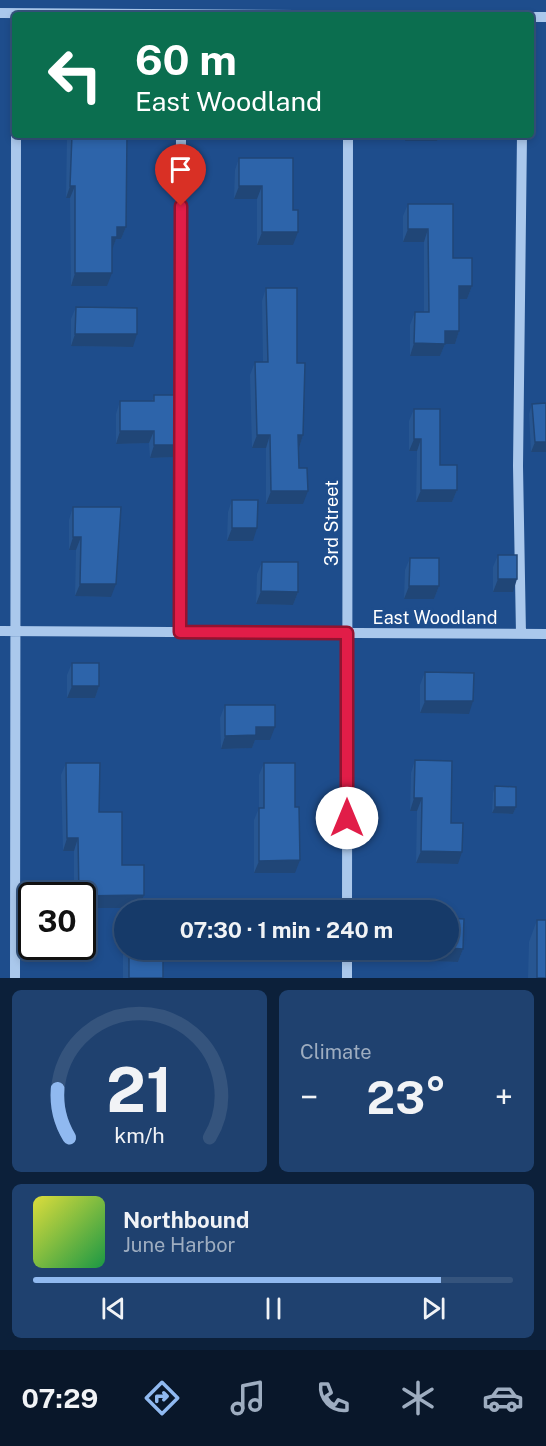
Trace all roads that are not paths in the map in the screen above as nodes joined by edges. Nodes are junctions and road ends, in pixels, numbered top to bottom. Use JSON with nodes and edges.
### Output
{"nodes":[{"id":1,"x":16,"y":138,"type":"edge"},
{"id":2,"x":181,"y":138,"type":"edge"},
{"id":3,"x":348,"y":138,"type":"edge"},
{"id":4,"x":522,"y":138,"type":"edge"},
{"id":5,"x":0,"y":631,"type":"edge"},
{"id":6,"x":15,"y":631,"type":"junction"},
{"id":7,"x":180,"y":632,"type":"junction"},
{"id":8,"x":347,"y":633,"type":"junction"},
{"id":9,"x":521,"y":634,"type":"junction"},
{"id":10,"x":546,"y":634,"type":"edge"},
{"id":11,"x":347,"y":900,"type":"edge"},
{"id":12,"x":347,"y":960,"type":"edge"},
{"id":13,"x":15,"y":978,"type":"edge"},
{"id":14,"x":347,"y":978,"type":"edge"}],
"edges":[{"from":1,"to":6,"type":"street"},
{"from":2,"to":7,"type":"street"},
{"from":3,"to":8,"type":"street","name":"3rd Street"},
{"from":4,"to":9,"type":"street"},
{"from":5,"to":6,"type":"street","name":"East Woodland"},
{"from":6,"to":7,"type":"street","name":"East Woodland"},
{"from":6,"to":13,"type":"street"},
{"from":7,"to":8,"type":"street","name":"East Woodland"},
{"from":8,"to":9,"type":"street","name":"East Woodland"},
{"from":8,"to":11,"type":"street","name":"3rd Street"},
{"from":9,"to":10,"type":"street","name":"East Woodland"},
{"from":12,"to":14,"type":"street"}]}
